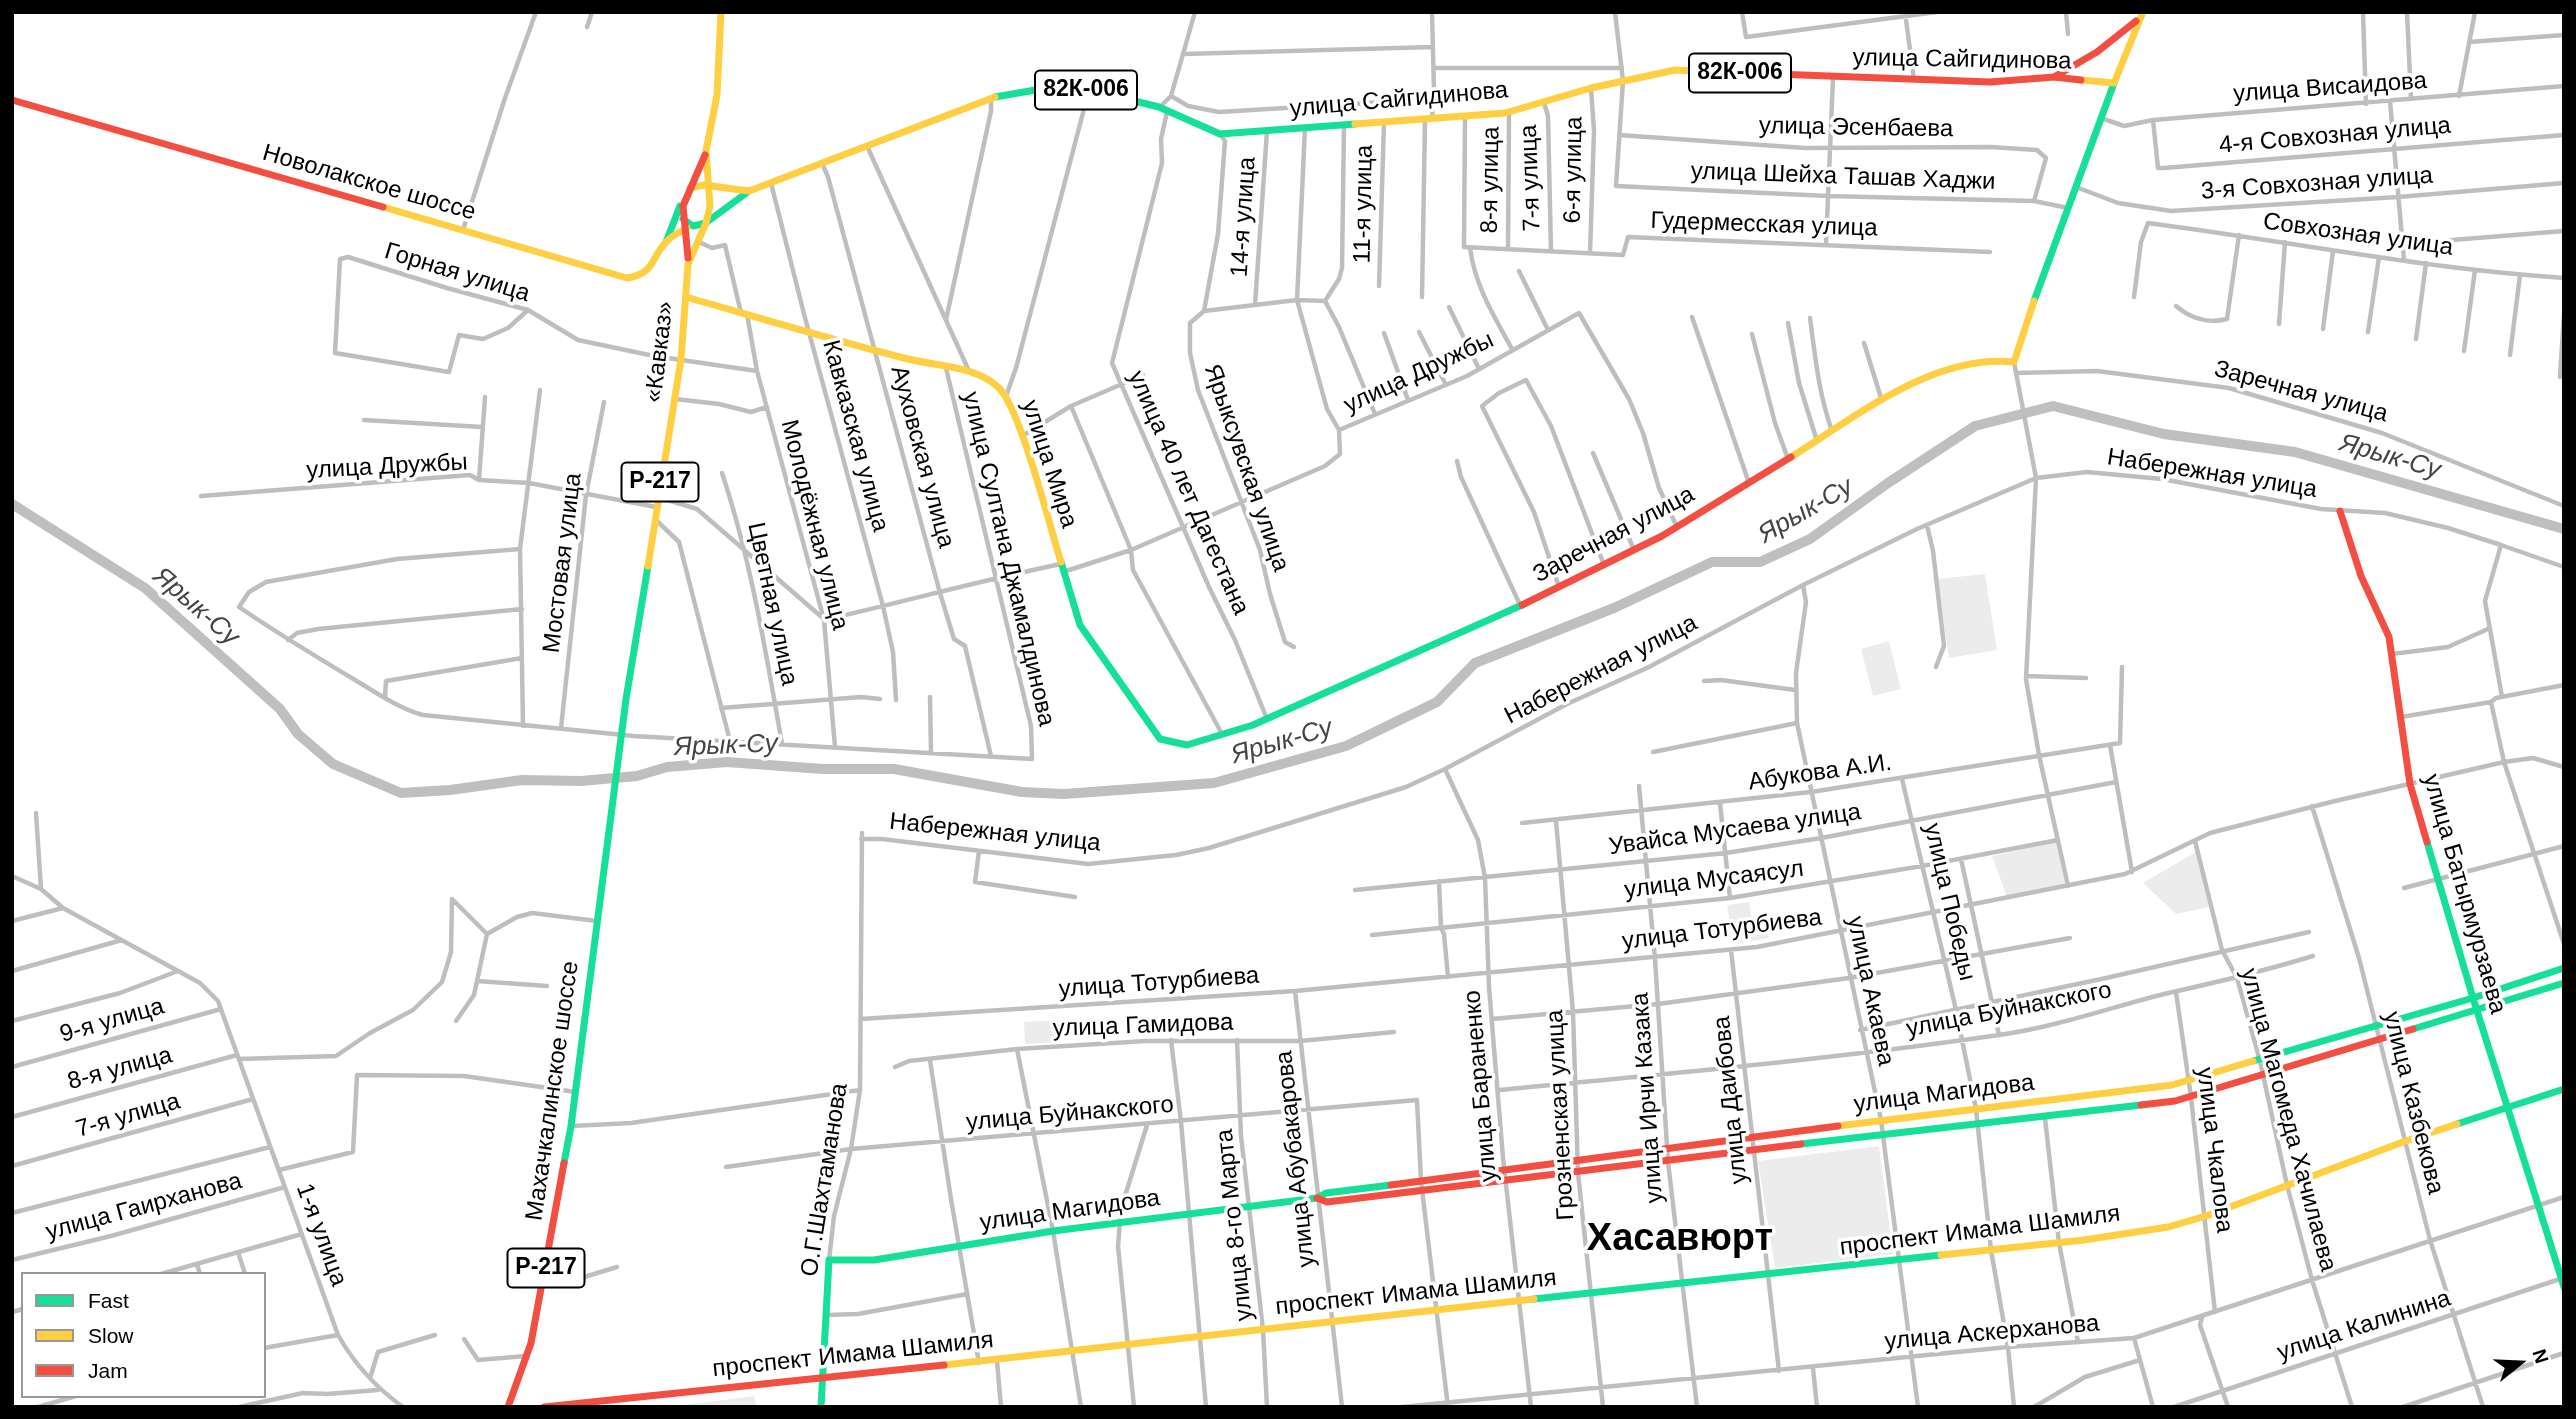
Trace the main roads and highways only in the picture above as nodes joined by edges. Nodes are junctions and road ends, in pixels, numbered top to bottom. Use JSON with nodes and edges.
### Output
{"nodes":[{"id":1,"x":722,"y":12,"type":"edge"},
{"id":2,"x":2141,"y":15,"type":"edge"},
{"id":3,"x":2054,"y":77,"type":"junction"},
{"id":4,"x":2114,"y":83,"type":"junction"},
{"id":5,"x":12,"y":100,"type":"edge"},
{"id":6,"x":706,"y":151,"type":"junction"},
{"id":7,"x":709,"y":186,"type":"junction"},
{"id":8,"x":688,"y":191,"type":"junction"},
{"id":9,"x":749,"y":191,"type":"junction"},
{"id":10,"x":683,"y":218,"type":"junction"},
{"id":11,"x":706,"y":223,"type":"junction"},
{"id":12,"x":694,"y":226,"type":"junction"},
{"id":13,"x":685,"y":229,"type":"junction"},
{"id":14,"x":666,"y":242,"type":"junction"},
{"id":15,"x":688,"y":264,"type":"junction"},
{"id":16,"x":686,"y":297,"type":"junction"},
{"id":17,"x":2340,"y":511,"type":"road end"},
{"id":18,"x":1187,"y":745,"type":"joint"},
{"id":19,"x":605,"y":859,"type":"joint"},
{"id":20,"x":2564,"y":968,"type":"edge"},
{"id":21,"x":2564,"y":983,"type":"edge"},
{"id":22,"x":2473,"y":998,"type":"junction"},
{"id":23,"x":2477,"y":1010,"type":"junction"},
{"id":24,"x":2564,"y":1089,"type":"edge"},
{"id":25,"x":2507,"y":1107,"type":"junction"},
{"id":26,"x":1317,"y":1198,"type":"junction"},
{"id":27,"x":829,"y":1260,"type":"joint"},
{"id":28,"x":2563,"y":1281,"type":"edge"},
{"id":29,"x":823,"y":1377,"type":"junction"},
{"id":30,"x":508,"y":1407,"type":"edge"},
{"id":31,"x":544,"y":1407,"type":"edge"},
{"id":32,"x":821,"y":1407,"type":"edge"}],
"edges":[{"from":1,"to":6,"type":"main road","name":"«Кавказ»","number":"Р-217"},
{"from":2,"to":3,"type":"main road","number":"82К-006"},
{"from":2,"to":4,"type":"main road"},
{"from":3,"to":4,"type":"main road","name":"улица Сайгидинова"},
{"from":3,"to":9,"type":"main road","name":"улица Сайгидинова","number":"82К-006"},
{"from":4,"to":18,"type":"main road","name":"Заречная улица"},
{"from":5,"to":14,"type":"main road","name":"Новолакское шоссе"},
{"from":6,"to":7,"type":"main road","name":"«Кавказ»","number":"Р-217"},
{"from":6,"to":8,"type":"main road","number":"Р-217"},
{"from":7,"to":8,"type":"main road"},
{"from":7,"to":9,"type":"main road","number":"82К-006"},
{"from":7,"to":11,"type":"main road","name":"«Кавказ»","number":"Р-217"},
{"from":8,"to":10,"type":"main road","number":"Р-217"},
{"from":8,"to":14,"type":"main road","number":"Р-217"},
{"from":9,"to":11,"type":"main road"},
{"from":10,"to":12,"type":"main road"},
{"from":10,"to":13,"type":"main road","number":"Р-217"},
{"from":11,"to":12,"type":"main road"},
{"from":11,"to":15,"type":"main road","name":"«Кавказ»","number":"Р-217"},
{"from":12,"to":13,"type":"main road","name":"Новолакское шоссе"},
{"from":13,"to":14,"type":"main road","name":"Новолакское шоссе"},
{"from":13,"to":15,"type":"main road","number":"Р-217"},
{"from":15,"to":16,"type":"main road","name":"«Кавказ»","number":"Р-217"},
{"from":16,"to":18,"type":"main road","name":"улица Мира"},
{"from":16,"to":19,"type":"main road","name":"«Кавказ»","number":"Р-217"},
{"from":17,"to":22,"type":"main road","name":"улица Батырмурзаева"},
{"from":19,"to":30,"type":"main road","name":"Махачкалинское шоссе","number":"Р-217"},
{"from":20,"to":22,"type":"main road","name":"улица Магидова"},
{"from":21,"to":23,"type":"main road","name":"улица Магидова"},
{"from":22,"to":23,"type":"main road","name":"улица Батырмурзаева"},
{"from":22,"to":26,"type":"main road","name":"улица Магидова"},
{"from":23,"to":25,"type":"main road","name":"улица Батырмурзаева"},
{"from":23,"to":26,"type":"main road","name":"улица Магидова"},
{"from":24,"to":25,"type":"main road","name":"проспект Имама Шамиля"},
{"from":25,"to":28,"type":"main road","name":"улица Батырмурзаева"},
{"from":25,"to":29,"type":"main road","name":"проспект Имама Шамиля"},
{"from":26,"to":27,"type":"main road","name":"улица Магидова"},
{"from":27,"to":29,"type":"main road","name":"О.Г.Шахтаманова"},
{"from":29,"to":31,"type":"main road","name":"проспект Имама Шамиля"},
{"from":29,"to":32,"type":"main road","name":"О.Г.Шахтаманова"}]}
